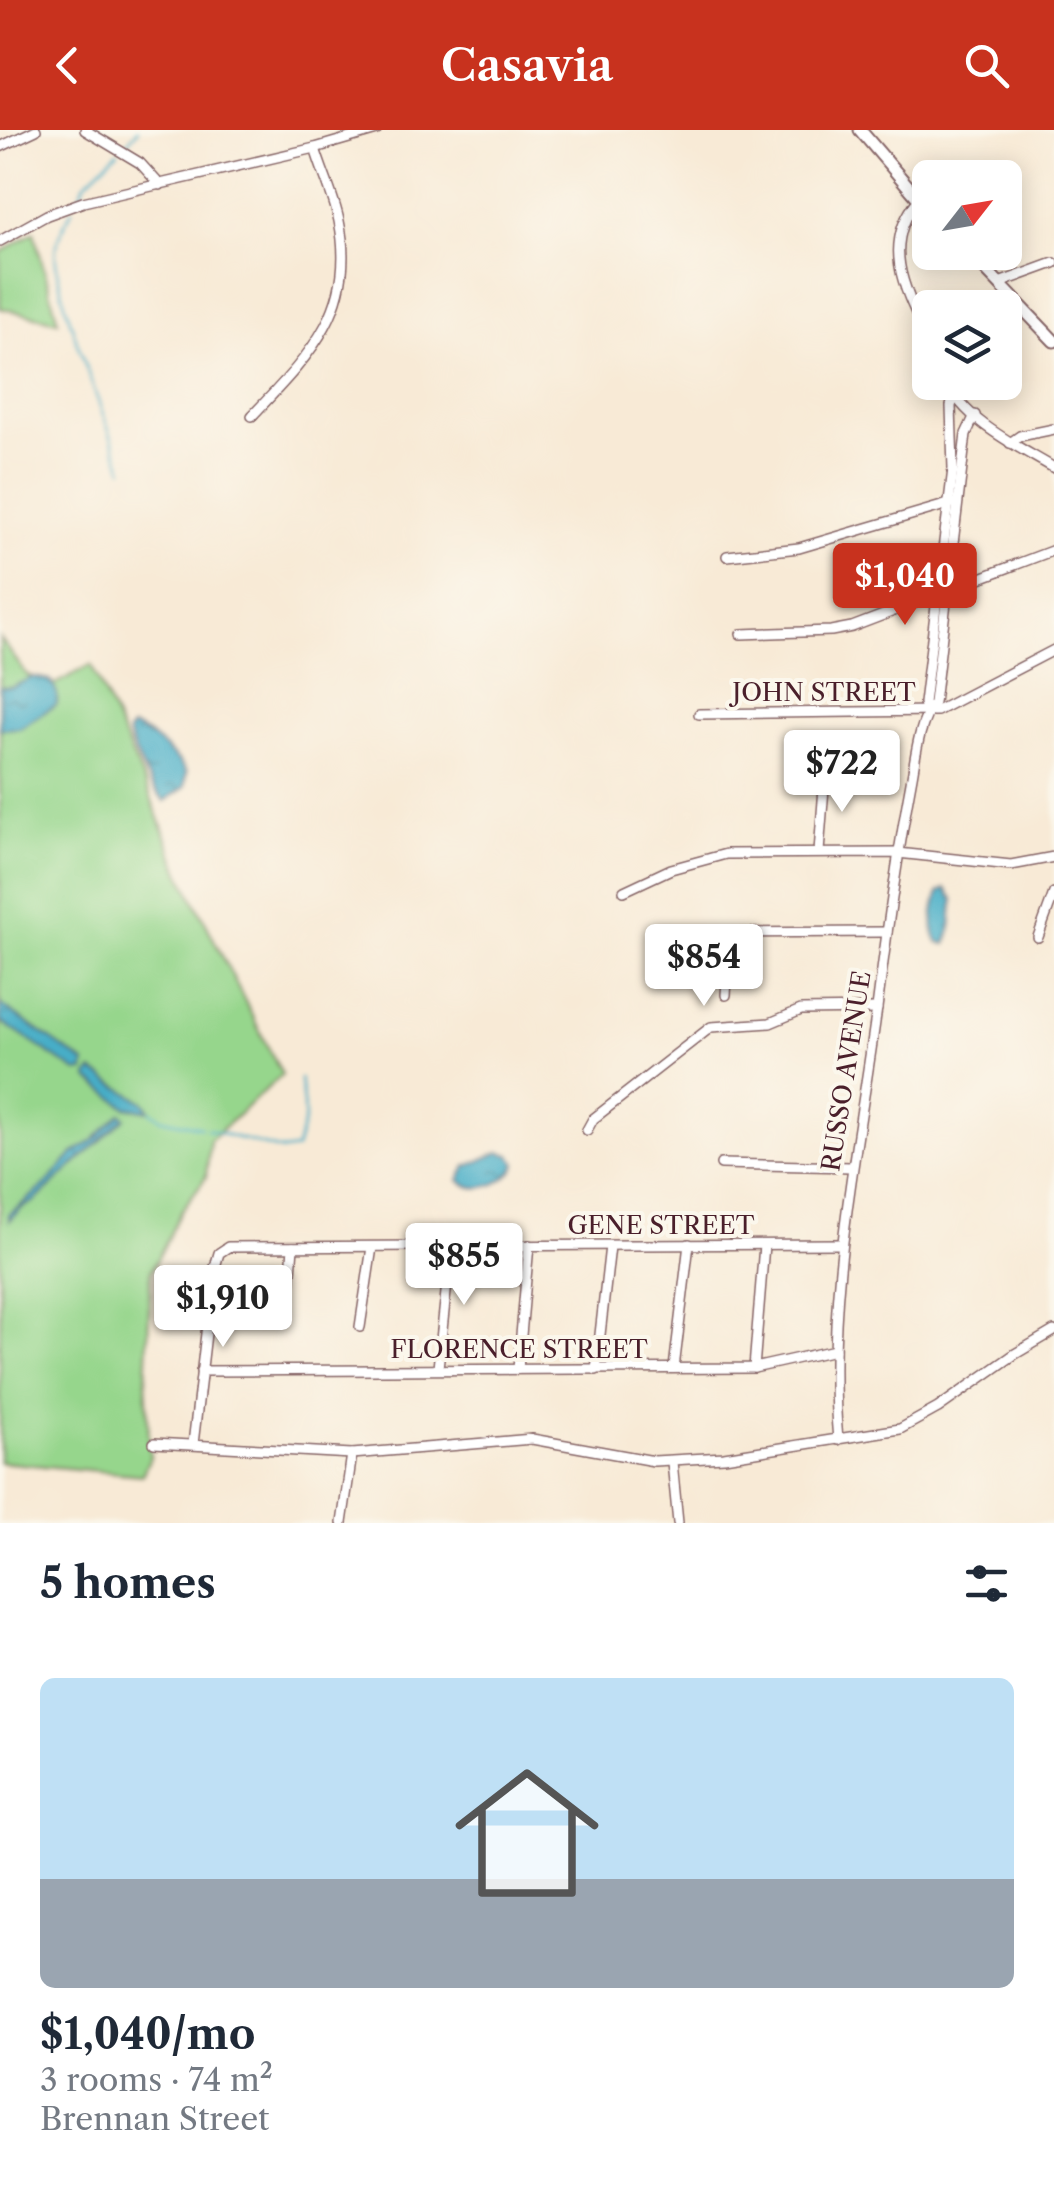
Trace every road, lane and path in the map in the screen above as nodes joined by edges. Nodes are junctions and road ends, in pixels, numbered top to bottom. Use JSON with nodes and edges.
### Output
{"nodes":[{"id":1,"x":36,"y":130,"type":"edge"},
{"id":2,"x":85,"y":130,"type":"edge"},
{"id":3,"x":377,"y":130,"type":"edge"},
{"id":4,"x":860,"y":130,"type":"edge"},
{"id":5,"x":0,"y":147,"type":"edge"},
{"id":6,"x":315,"y":148,"type":"junction"},
{"id":7,"x":160,"y":184,"type":"junction"},
{"id":8,"x":912,"y":193,"type":"edge"},
{"id":9,"x":912,"y":208,"type":"edge"},
{"id":10,"x":0,"y":242,"type":"edge"},
{"id":11,"x":1054,"y":262,"type":"edge"},
{"id":12,"x":986,"y":270,"type":"edge"},
{"id":13,"x":999,"y":283,"type":"junction"},
{"id":14,"x":912,"y":303,"type":"edge"},
{"id":15,"x":1054,"y":340,"type":"edge"},
{"id":16,"x":954,"y":400,"type":"edge"},
{"id":17,"x":956,"y":400,"type":"edge"},
{"id":18,"x":974,"y":415,"type":"junction"},
{"id":19,"x":252,"y":416,"type":"dead end"},
{"id":20,"x":1054,"y":429,"type":"edge"},
{"id":21,"x":1010,"y":443,"type":"junction"},
{"id":22,"x":1054,"y":468,"type":"edge"},
{"id":23,"x":954,"y":503,"type":"junction"},
{"id":24,"x":1054,"y":550,"type":"edge"},
{"id":25,"x":726,"y":556,"type":"dead end"},
{"id":26,"x":948,"y":590,"type":"junction"},
{"id":27,"x":937,"y":594,"type":"junction"},
{"id":28,"x":741,"y":634,"type":"dead end"},
{"id":29,"x":1054,"y":650,"type":"edge"},
{"id":30,"x":927,"y":712,"type":"junction"},
{"id":31,"x":699,"y":714,"type":"dead end"},
{"id":32,"x":826,"y":775,"type":"dead end"},
{"id":33,"x":819,"y":852,"type":"junction"},
{"id":34,"x":898,"y":854,"type":"junction"},
{"id":35,"x":1054,"y":858,"type":"edge"},
{"id":36,"x":624,"y":891,"type":"dead end"},
{"id":37,"x":1054,"y":893,"type":"edge"},
{"id":38,"x":887,"y":932,"type":"junction"},
{"id":39,"x":1038,"y":937,"type":"dead end"},
{"id":40,"x":726,"y":994,"type":"dead end"},
{"id":41,"x":876,"y":1009,"type":"junction"},
{"id":42,"x":586,"y":1130,"type":"dead end"},
{"id":43,"x":721,"y":1164,"type":"dead end"},
{"id":44,"x":851,"y":1167,"type":"junction"},
{"id":45,"x":451,"y":1244,"type":"junction"},
{"id":46,"x":689,"y":1244,"type":"junction"},
{"id":47,"x":842,"y":1244,"type":"junction"},
{"id":48,"x":528,"y":1245,"type":"junction"},
{"id":49,"x":764,"y":1245,"type":"junction"},
{"id":50,"x":610,"y":1246,"type":"junction"},
{"id":51,"x":292,"y":1247,"type":"junction"},
{"id":52,"x":372,"y":1247,"type":"junction"},
{"id":53,"x":288,"y":1312,"type":"dead end"},
{"id":54,"x":360,"y":1327,"type":"dead end"},
{"id":55,"x":1054,"y":1332,"type":"edge"},
{"id":56,"x":834,"y":1350,"type":"junction"},
{"id":57,"x":438,"y":1368,"type":"junction"},
{"id":58,"x":674,"y":1368,"type":"junction"},
{"id":59,"x":754,"y":1368,"type":"junction"},
{"id":60,"x":518,"y":1369,"type":"junction"},
{"id":61,"x":201,"y":1370,"type":"junction"},
{"id":62,"x":596,"y":1370,"type":"junction"},
{"id":63,"x":838,"y":1440,"type":"junction"},
{"id":64,"x":154,"y":1443,"type":"dead end"},
{"id":65,"x":193,"y":1444,"type":"junction"},
{"id":66,"x":352,"y":1454,"type":"junction"},
{"id":67,"x":672,"y":1462,"type":"junction"},
{"id":68,"x":342,"y":1523,"type":"edge"},
{"id":69,"x":678,"y":1523,"type":"edge"}],
"edges":[{"from":1,"to":5,"type":"street"},
{"from":2,"to":7,"type":"street"},
{"from":3,"to":6,"type":"street"},
{"from":4,"to":8,"type":"main road"},
{"from":6,"to":7,"type":"street"},
{"from":6,"to":19,"type":"street"},
{"from":7,"to":10,"type":"street"},
{"from":9,"to":14,"type":"street"},
{"from":11,"to":13,"type":"street"},
{"from":12,"to":13,"type":"main road"},
{"from":13,"to":15,"type":"main road"},
{"from":16,"to":23,"type":"street","name":"RUSSO AVENUE"},
{"from":17,"to":18,"type":"street"},
{"from":18,"to":21,"type":"street"},
{"from":18,"to":23,"type":"street","name":"RUSSO AVENUE"},
{"from":20,"to":21,"type":"street"},
{"from":21,"to":22,"type":"street"},
{"from":23,"to":25,"type":"street"},
{"from":23,"to":26,"type":"street","name":"RUSSO AVENUE"},
{"from":23,"to":27,"type":"street","name":"RUSSO AVENUE"},
{"from":24,"to":26,"type":"street"},
{"from":26,"to":27,"type":"street"},
{"from":26,"to":30,"type":"street","name":"RUSSO AVENUE"},
{"from":27,"to":28,"type":"street"},
{"from":27,"to":30,"type":"street","name":"RUSSO AVENUE"},
{"from":29,"to":30,"type":"street","name":"JOHN STREET"},
{"from":30,"to":31,"type":"street","name":"JOHN STREET"},
{"from":30,"to":34,"type":"street","name":"RUSSO AVENUE"},
{"from":32,"to":33,"type":"street"},
{"from":33,"to":34,"type":"street"},
{"from":33,"to":36,"type":"street"},
{"from":34,"to":35,"type":"street"},
{"from":34,"to":38,"type":"street","name":"RUSSO AVENUE"},
{"from":37,"to":39,"type":"street"},
{"from":38,"to":40,"type":"street"},
{"from":38,"to":41,"type":"street","name":"RUSSO AVENUE"},
{"from":41,"to":42,"type":"street"},
{"from":41,"to":44,"type":"street","name":"RUSSO AVENUE"},
{"from":43,"to":44,"type":"street"},
{"from":44,"to":47,"type":"street","name":"RUSSO AVENUE"},
{"from":45,"to":48,"type":"street","name":"GENE STREET"},
{"from":45,"to":52,"type":"street","name":"GENE STREET"},
{"from":45,"to":57,"type":"street"},
{"from":46,"to":49,"type":"street","name":"GENE STREET"},
{"from":46,"to":50,"type":"street","name":"GENE STREET"},
{"from":46,"to":58,"type":"street"},
{"from":47,"to":49,"type":"street","name":"GENE STREET"},
{"from":47,"to":56,"type":"street","name":"RUSSO AVENUE"},
{"from":48,"to":50,"type":"street","name":"GENE STREET"},
{"from":48,"to":60,"type":"street"},
{"from":49,"to":59,"type":"street"},
{"from":50,"to":62,"type":"street"},
{"from":51,"to":52,"type":"street","name":"GENE STREET"},
{"from":51,"to":53,"type":"street"},
{"from":51,"to":61,"type":"street","name":"GENE STREET"},
{"from":52,"to":54,"type":"street"},
{"from":55,"to":63,"type":"street"},
{"from":56,"to":59,"type":"street","name":"FLORENCE STREET"},
{"from":56,"to":63,"type":"street","name":"RUSSO AVENUE"},
{"from":57,"to":60,"type":"street","name":"FLORENCE STREET"},
{"from":57,"to":61,"type":"street","name":"FLORENCE STREET"},
{"from":58,"to":59,"type":"street","name":"FLORENCE STREET"},
{"from":58,"to":62,"type":"street","name":"FLORENCE STREET"},
{"from":60,"to":62,"type":"street","name":"FLORENCE STREET"},
{"from":61,"to":65,"type":"street"},
{"from":63,"to":67,"type":"street"},
{"from":64,"to":65,"type":"street"},
{"from":65,"to":66,"type":"street"},
{"from":66,"to":67,"type":"street"},
{"from":66,"to":68,"type":"street"},
{"from":67,"to":69,"type":"street"}]}
